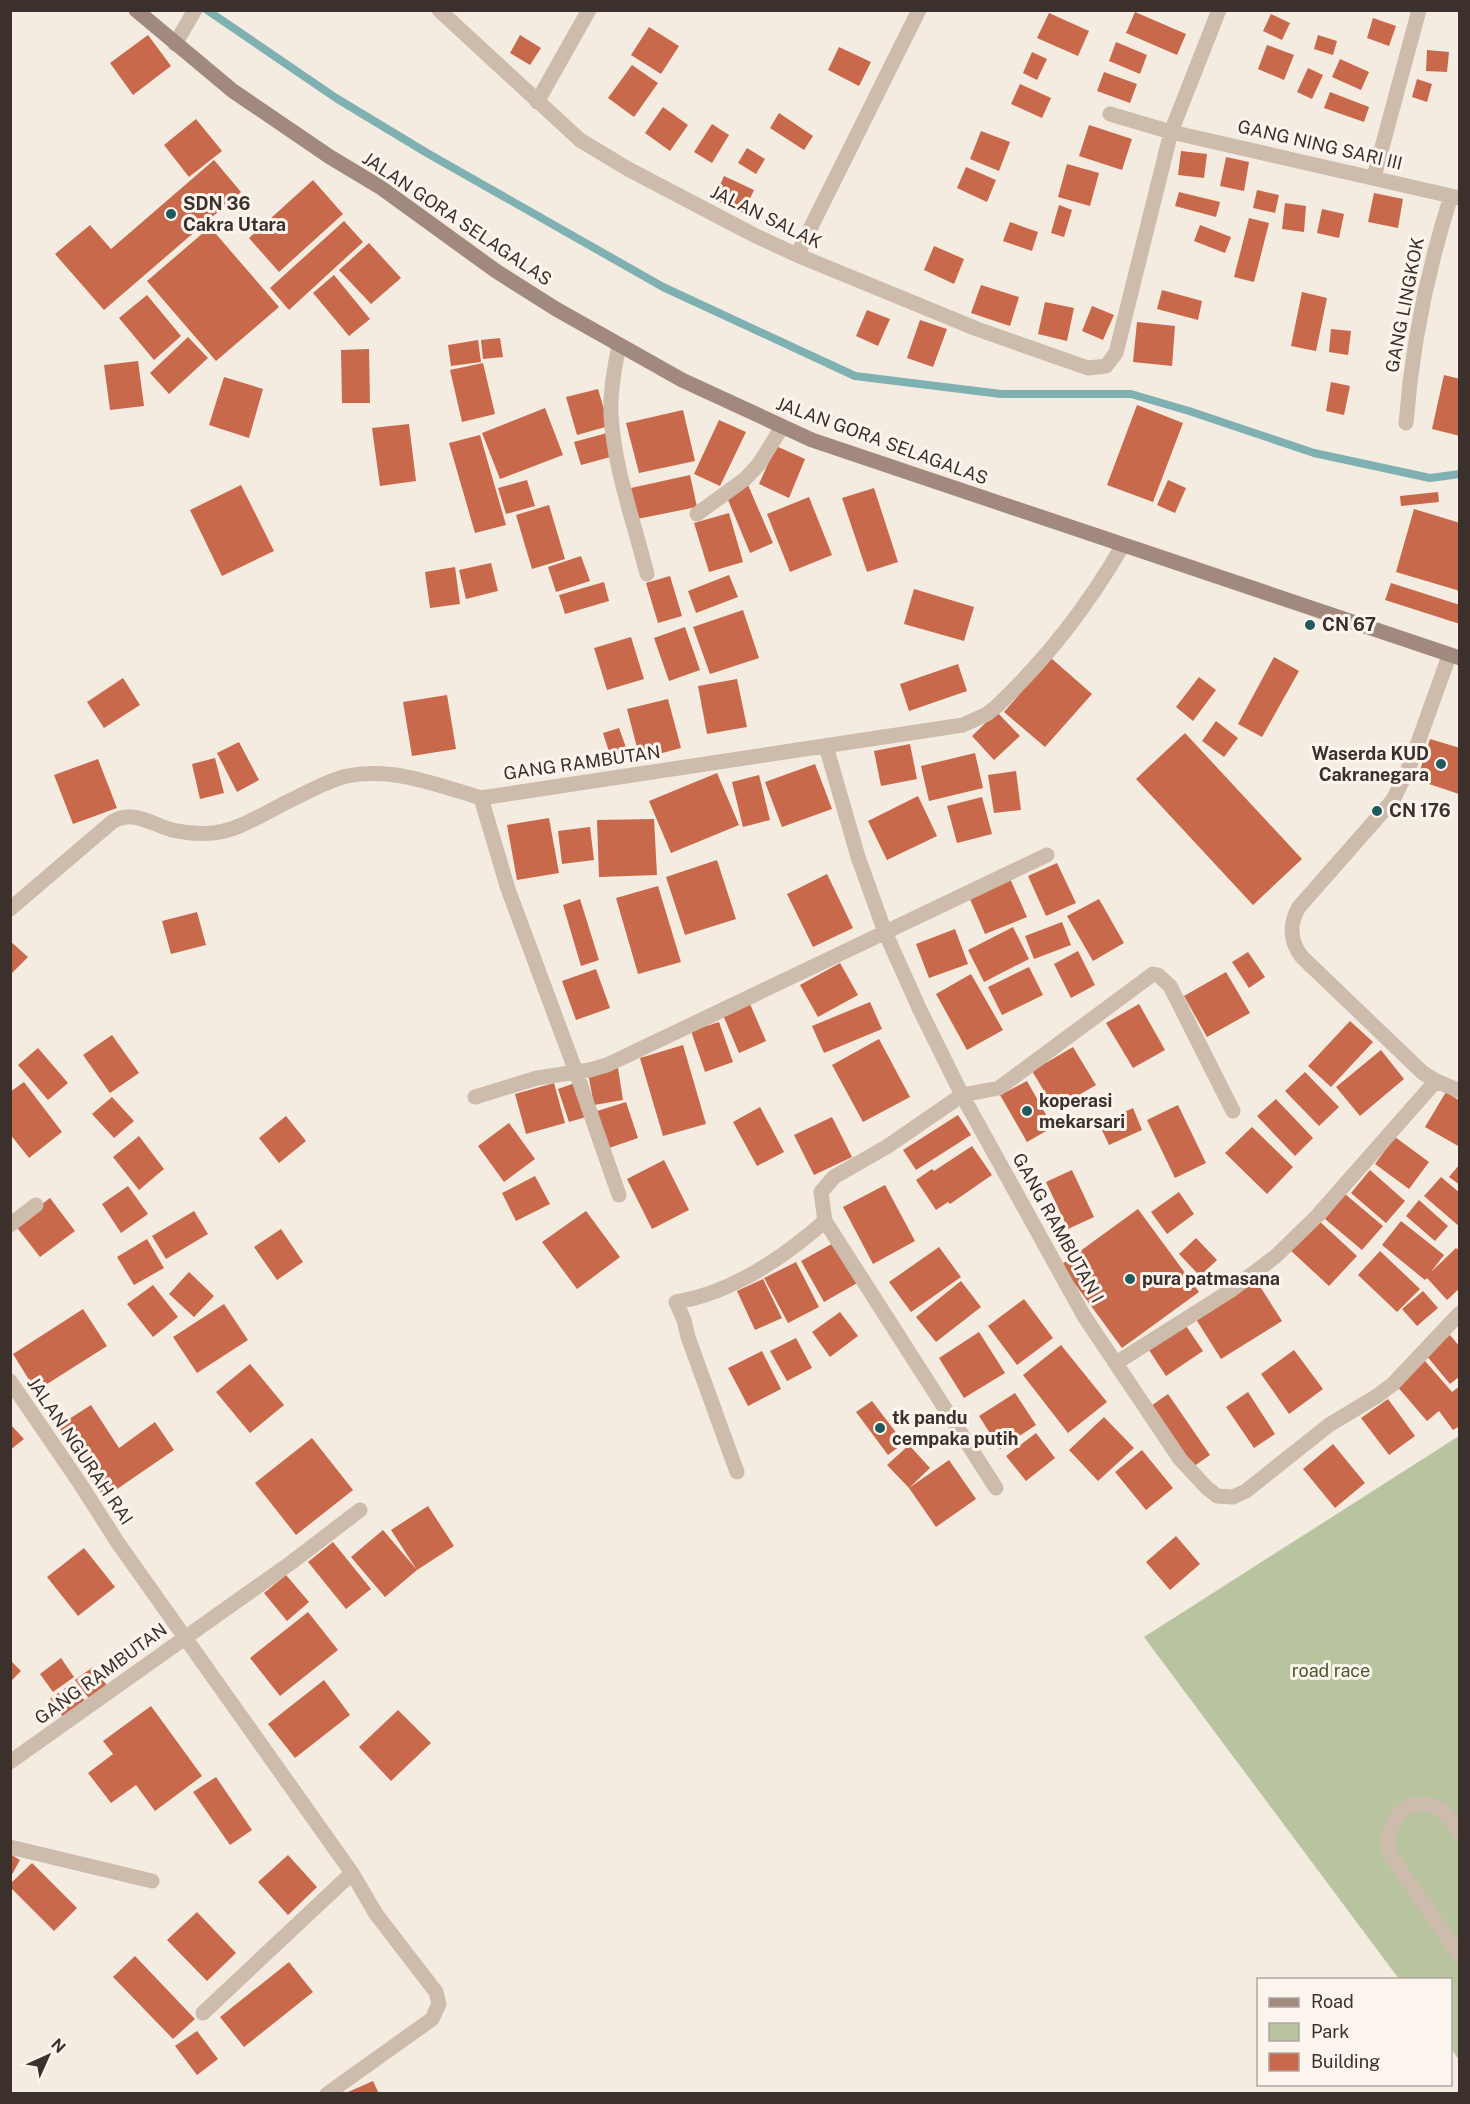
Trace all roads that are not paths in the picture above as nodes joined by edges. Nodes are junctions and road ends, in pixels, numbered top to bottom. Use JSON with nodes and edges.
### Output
{"nodes":[{"id":1,"x":136,"y":10,"type":"edge"},
{"id":2,"x":439,"y":10,"type":"edge"},
{"id":3,"x":589,"y":10,"type":"edge"},
{"id":4,"x":920,"y":10,"type":"edge"},
{"id":5,"x":1219,"y":10,"type":"edge"},
{"id":6,"x":1419,"y":10,"type":"edge"},
{"id":7,"x":193,"y":14,"type":"edge"},
{"id":8,"x":175,"y":44,"type":"junction"},
{"id":9,"x":537,"y":102,"type":"junction"},
{"id":10,"x":1110,"y":114,"type":"dead end"},
{"id":11,"x":1171,"y":132,"type":"junction"},
{"id":12,"x":1374,"y":177,"type":"junction"},
{"id":13,"x":1455,"y":197,"type":"edge"},
{"id":14,"x":797,"y":255,"type":"junction"},
{"id":15,"x":618,"y":346,"type":"junction"},
{"id":16,"x":1406,"y":423,"type":"dead end"},
{"id":17,"x":782,"y":427,"type":"junction"},
{"id":18,"x":698,"y":514,"type":"dead end"},
{"id":19,"x":1123,"y":545,"type":"junction"},
{"id":20,"x":647,"y":574,"type":"dead end"},
{"id":21,"x":1454,"y":657,"type":"edge"},
{"id":22,"x":826,"y":746,"type":"junction"},
{"id":23,"x":481,"y":798,"type":"junction"},
{"id":24,"x":1047,"y":855,"type":"dead end"},
{"id":25,"x":10,"y":909,"type":"edge"},
{"id":26,"x":885,"y":932,"type":"junction"},
{"id":27,"x":576,"y":1072,"type":"junction"},
{"id":28,"x":1436,"y":1082,"type":"junction"},
{"id":29,"x":1460,"y":1091,"type":"edge"},
{"id":30,"x":962,"y":1095,"type":"junction"},
{"id":31,"x":475,"y":1097,"type":"dead end"},
{"id":32,"x":1233,"y":1111,"type":"dead end"},
{"id":33,"x":619,"y":1195,"type":"dead end"},
{"id":34,"x":36,"y":1205,"type":"dead end"},
{"id":35,"x":825,"y":1221,"type":"junction"},
{"id":36,"x":10,"y":1224,"type":"edge"},
{"id":37,"x":1460,"y":1313,"type":"edge"},
{"id":38,"x":1116,"y":1363,"type":"junction"},
{"id":39,"x":10,"y":1381,"type":"edge"},
{"id":40,"x":737,"y":1472,"type":"dead end"},
{"id":41,"x":996,"y":1488,"type":"dead end"},
{"id":42,"x":360,"y":1510,"type":"dead end"},
{"id":43,"x":184,"y":1638,"type":"junction"},
{"id":44,"x":10,"y":1762,"type":"edge"},
{"id":45,"x":1460,"y":1833,"type":"edge"},
{"id":46,"x":10,"y":1846,"type":"edge"},
{"id":47,"x":352,"y":1873,"type":"junction"},
{"id":48,"x":152,"y":1881,"type":"dead end"},
{"id":49,"x":1460,"y":1956,"type":"edge"},
{"id":50,"x":203,"y":2013,"type":"dead end"},
{"id":51,"x":327,"y":2094,"type":"edge"}],
"edges":[{"from":1,"to":8,"type":"street","name":"JALAN GORA SELAGALAS"},
{"from":2,"to":9,"type":"street","name":"JALAN SALAK"},
{"from":3,"to":9,"type":"street"},
{"from":4,"to":14,"type":"street"},
{"from":5,"to":11,"type":"street"},
{"from":6,"to":12,"type":"street"},
{"from":7,"to":8,"type":"street"},
{"from":8,"to":15,"type":"street","name":"JALAN GORA SELAGALAS"},
{"from":9,"to":14,"type":"street","name":"JALAN SALAK"},
{"from":10,"to":11,"type":"street","name":"GANG NING SARI III"},
{"from":11,"to":12,"type":"street","name":"GANG NING SARI III"},
{"from":11,"to":14,"type":"street","name":"JALAN SALAK"},
{"from":12,"to":13,"type":"street","name":"GANG NING SARI III"},
{"from":13,"to":16,"type":"street","name":"GANG LINGKOK"},
{"from":15,"to":17,"type":"street","name":"JALAN GORA SELAGALAS"},
{"from":15,"to":20,"type":"street"},
{"from":17,"to":18,"type":"street"},
{"from":17,"to":19,"type":"street","name":"JALAN GORA SELAGALAS"},
{"from":19,"to":21,"type":"street","name":"JALAN GORA SELAGALAS"},
{"from":19,"to":22,"type":"street","name":"GANG RAMBUTAN"},
{"from":21,"to":28,"type":"street"},
{"from":22,"to":23,"type":"street","name":"GANG RAMBUTAN"},
{"from":22,"to":26,"type":"street","name":"GANG RAMBUTAN I"},
{"from":23,"to":25,"type":"street","name":"GANG RAMBUTAN"},
{"from":23,"to":27,"type":"street"},
{"from":24,"to":26,"type":"street"},
{"from":26,"to":27,"type":"street"},
{"from":26,"to":30,"type":"street","name":"GANG RAMBUTAN I"},
{"from":27,"to":31,"type":"street"},
{"from":27,"to":33,"type":"street"},
{"from":28,"to":29,"type":"street"},
{"from":28,"to":38,"type":"street"},
{"from":30,"to":32,"type":"street"},
{"from":30,"to":35,"type":"street"},
{"from":30,"to":38,"type":"street","name":"GANG RAMBUTAN I"},
{"from":34,"to":36,"type":"street"},
{"from":35,"to":40,"type":"street"},
{"from":35,"to":41,"type":"street"},
{"from":37,"to":38,"type":"street","name":"GANG RAMBUTAN I"},
{"from":39,"to":43,"type":"street","name":"JALAN NGURAH RAI"},
{"from":42,"to":43,"type":"street","name":"GANG RAMBUTAN"},
{"from":43,"to":44,"type":"street","name":"GANG RAMBUTAN"},
{"from":43,"to":47,"type":"street","name":"JALAN NGURAH RAI"},
{"from":45,"to":49,"type":"street"},
{"from":46,"to":48,"type":"street"},
{"from":47,"to":50,"type":"street"},
{"from":47,"to":51,"type":"street","name":"JALAN NGURAH RAI"}]}
